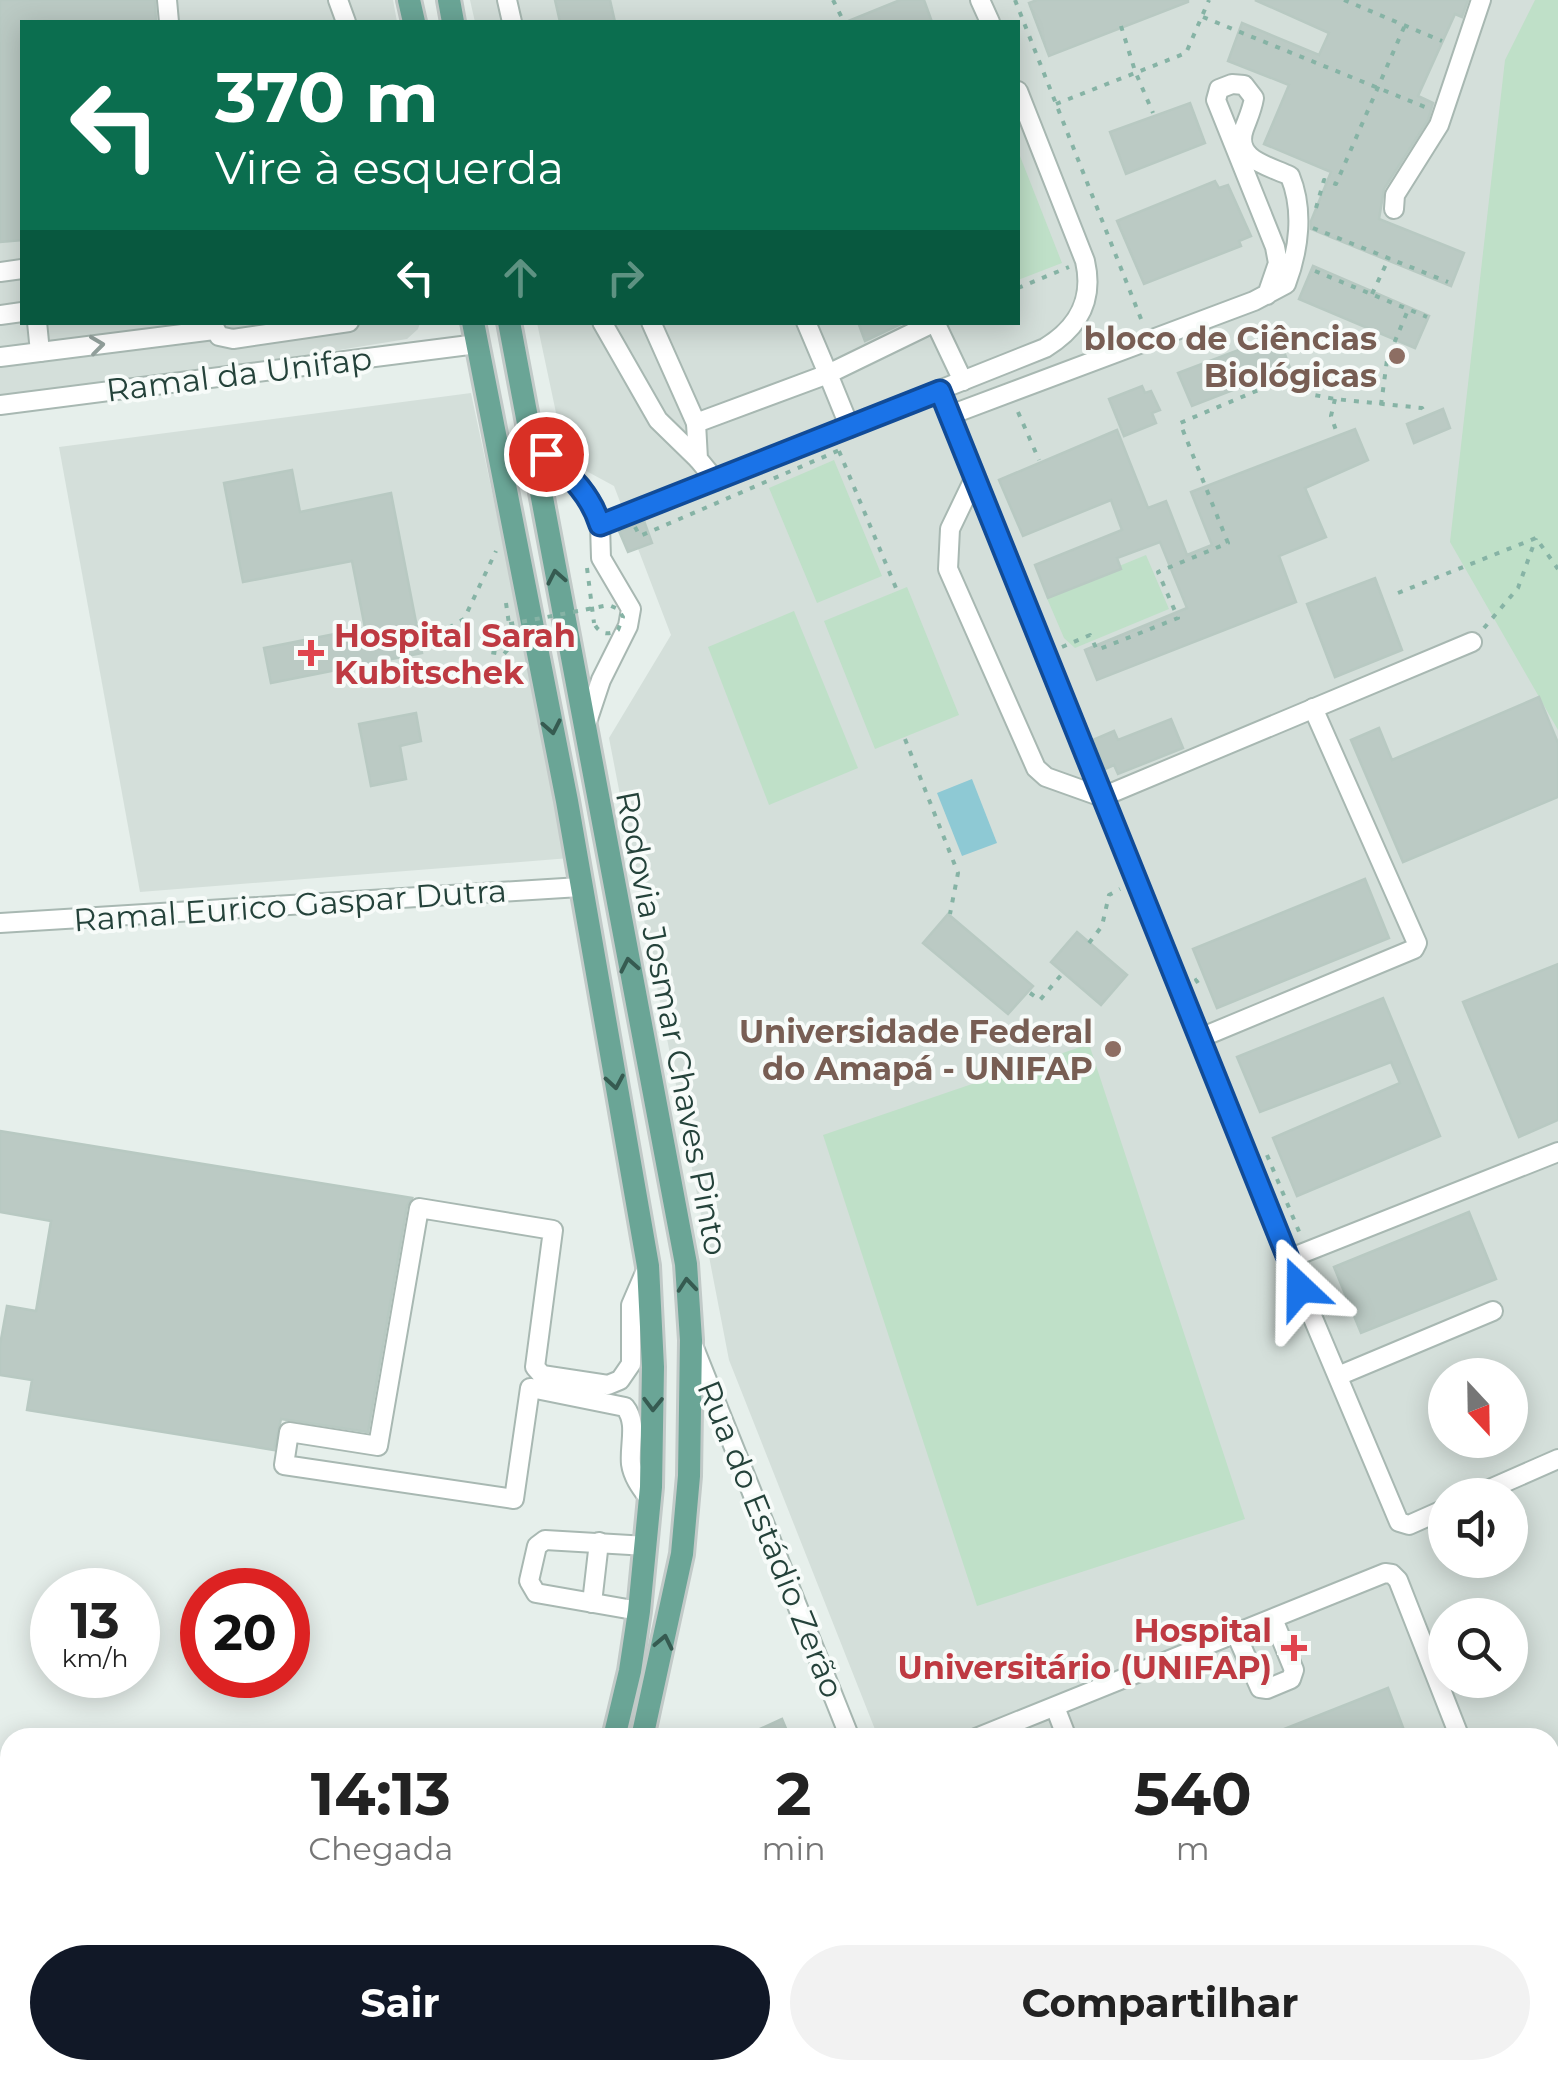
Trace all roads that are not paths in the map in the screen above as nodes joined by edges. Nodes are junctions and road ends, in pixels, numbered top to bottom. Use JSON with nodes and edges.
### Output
{"nodes":[{"id":1,"x":1480,"y":0,"type":"edge"},
{"id":2,"x":1020,"y":96,"type":"edge"},
{"id":3,"x":1394,"y":209,"type":"dead end"},
{"id":4,"x":1266,"y":295,"type":"junction"},
{"id":5,"x":37,"y":325,"type":"edge"},
{"id":6,"x":264,"y":325,"type":"edge"},
{"id":7,"x":329,"y":325,"type":"edge"},
{"id":8,"x":509,"y":325,"type":"edge"},
{"id":9,"x":604,"y":325,"type":"edge"},
{"id":10,"x":652,"y":325,"type":"edge"},
{"id":11,"x":807,"y":325,"type":"edge"},
{"id":12,"x":929,"y":325,"type":"edge"},
{"id":13,"x":936,"y":325,"type":"edge"},
{"id":14,"x":213,"y":326,"type":"edge"},
{"id":15,"x":475,"y":333,"type":"edge"},
{"id":16,"x":249,"y":337,"type":"junction"},
{"id":17,"x":40,"y":352,"type":"junction"},
{"id":18,"x":0,"y":357,"type":"edge"},
{"id":19,"x":828,"y":374,"type":"junction"},
{"id":20,"x":963,"y":381,"type":"junction"},
{"id":21,"x":940,"y":391,"type":"junction"},
{"id":22,"x":0,"y":405,"type":"edge"},
{"id":23,"x":950,"y":415,"type":"junction"},
{"id":24,"x":696,"y":424,"type":"junction"},
{"id":25,"x":850,"y":428,"type":"junction"},
{"id":26,"x":530,"y":439,"type":"junction"},
{"id":27,"x":698,"y":460,"type":"junction"},
{"id":28,"x":974,"y":479,"type":"junction"},
{"id":29,"x":716,"y":481,"type":"junction"},
{"id":30,"x":600,"y":525,"type":"junction"},
{"id":31,"x":1472,"y":642,"type":"road end"},
{"id":32,"x":1313,"y":708,"type":"junction"},
{"id":33,"x":585,"y":730,"type":"junction"},
{"id":34,"x":1102,"y":797,"type":"junction"},
{"id":35,"x":580,"y":887,"type":"junction"},
{"id":36,"x":0,"y":923,"type":"edge"},
{"id":37,"x":1200,"y":1038,"type":"junction"},
{"id":38,"x":1558,"y":1152,"type":"edge"},
{"id":39,"x":1288,"y":1259,"type":"junction"},
{"id":40,"x":648,"y":1266,"type":"junction"},
{"id":41,"x":1493,"y":1311,"type":"dead end"},
{"id":42,"x":691,"y":1340,"type":"junction"},
{"id":43,"x":1338,"y":1376,"type":"junction"},
{"id":44,"x":1558,"y":1459,"type":"edge"},
{"id":45,"x":1515,"y":1478,"type":"edge"},
{"id":46,"x":650,"y":1500,"type":"junction"},
{"id":47,"x":1428,"y":1516,"type":"edge"},
{"id":48,"x":600,"y":1542,"type":"junction"},
{"id":49,"x":646,"y":1546,"type":"junction"},
{"id":50,"x":592,"y":1603,"type":"junction"},
{"id":51,"x":640,"y":1611,"type":"junction"},
{"id":52,"x":1272,"y":1619,"type":"junction"},
{"id":53,"x":1236,"y":1634,"type":"junction"},
{"id":54,"x":1055,"y":1707,"type":"junction"},
{"id":55,"x":616,"y":1728,"type":"edge"},
{"id":56,"x":644,"y":1728,"type":"edge"},
{"id":57,"x":846,"y":1728,"type":"edge"},
{"id":58,"x":1019,"y":1728,"type":"edge"},
{"id":59,"x":1062,"y":1728,"type":"edge"},
{"id":60,"x":1456,"y":1728,"type":"edge"}],
"edges":[{"from":1,"to":3,"type":"street"},
{"from":2,"to":20,"type":"street"},
{"from":4,"to":4,"type":"street"},
{"from":4,"to":23,"type":"street"},
{"from":5,"to":17,"type":"street"},
{"from":6,"to":16,"type":"street"},
{"from":7,"to":16,"type":"street"},
{"from":8,"to":26,"type":"main road","name":"Rodovia Josmar Chaves Pinto"},
{"from":9,"to":27,"type":"street"},
{"from":10,"to":24,"type":"street"},
{"from":11,"to":19,"type":"street"},
{"from":12,"to":19,"type":"street"},
{"from":13,"to":20,"type":"street"},
{"from":14,"to":16,"type":"street"},
{"from":17,"to":14,"type":"street","one_way":true},
{"from":15,"to":22,"type":"street","name":"Ramal da Unifap"},
{"from":15,"to":35,"type":"main road","name":"Rodovia Josmar Chaves Pinto","one_way":true},
{"from":17,"to":18,"type":"street"},
{"from":19,"to":24,"type":"street"},
{"from":19,"to":25,"type":"street"},
{"from":20,"to":21,"type":"street"},
{"from":21,"to":23,"type":"street"},
{"from":21,"to":25,"type":"street"},
{"from":23,"to":28,"type":"street"},
{"from":24,"to":27,"type":"street"},
{"from":25,"to":29,"type":"street"},
{"from":26,"to":30,"type":"street"},
{"from":33,"to":26,"type":"main road","name":"Rodovia Josmar Chaves Pinto","one_way":true},
{"from":27,"to":29,"type":"street"},
{"from":28,"to":34,"type":"street"},
{"from":28,"to":34,"type":"street"},
{"from":29,"to":30,"type":"street"},
{"from":30,"to":33,"type":"street"},
{"from":31,"to":32,"type":"street"},
{"from":32,"to":34,"type":"street"},
{"from":32,"to":37,"type":"street"},
{"from":42,"to":33,"type":"main road","name":"Rodovia Josmar Chaves Pinto","one_way":true},
{"from":34,"to":37,"type":"street"},
{"from":35,"to":36,"type":"street","name":"Ramal Eurico Gaspar Dutra"},
{"from":35,"to":40,"type":"main road","name":"Rodovia Josmar Chaves Pinto","one_way":true},
{"from":37,"to":39,"type":"street"},
{"from":38,"to":39,"type":"street"},
{"from":39,"to":43,"type":"street"},
{"from":40,"to":46,"type":"main road","name":"Rodovia Josmar Chaves Pinto","one_way":true},
{"from":40,"to":46,"type":"street"},
{"from":41,"to":43,"type":"street"},
{"from":56,"to":42,"type":"main road","name":"Rodovia Josmar Chaves Pinto","one_way":true},
{"from":42,"to":57,"type":"street","name":"Rua do Estádio Zerão"},
{"from":43,"to":47,"type":"street"},
{"from":44,"to":45,"type":"street"},
{"from":46,"to":49,"type":"main road","name":"Rodovia Josmar Chaves Pinto"},
{"from":48,"to":49,"type":"street"},
{"from":48,"to":50,"type":"street"},
{"from":48,"to":50,"type":"street"},
{"from":49,"to":51,"type":"main road","name":"Rodovia Josmar Chaves Pinto"},
{"from":50,"to":51,"type":"street"},
{"from":51,"to":55,"type":"main road","name":"Rodovia Josmar Chaves Pinto"},
{"from":52,"to":53,"type":"street"},
{"from":52,"to":53,"type":"street"},
{"from":52,"to":60,"type":"street"},
{"from":53,"to":54,"type":"street"},
{"from":54,"to":58,"type":"street"},
{"from":54,"to":59,"type":"street"}]}
